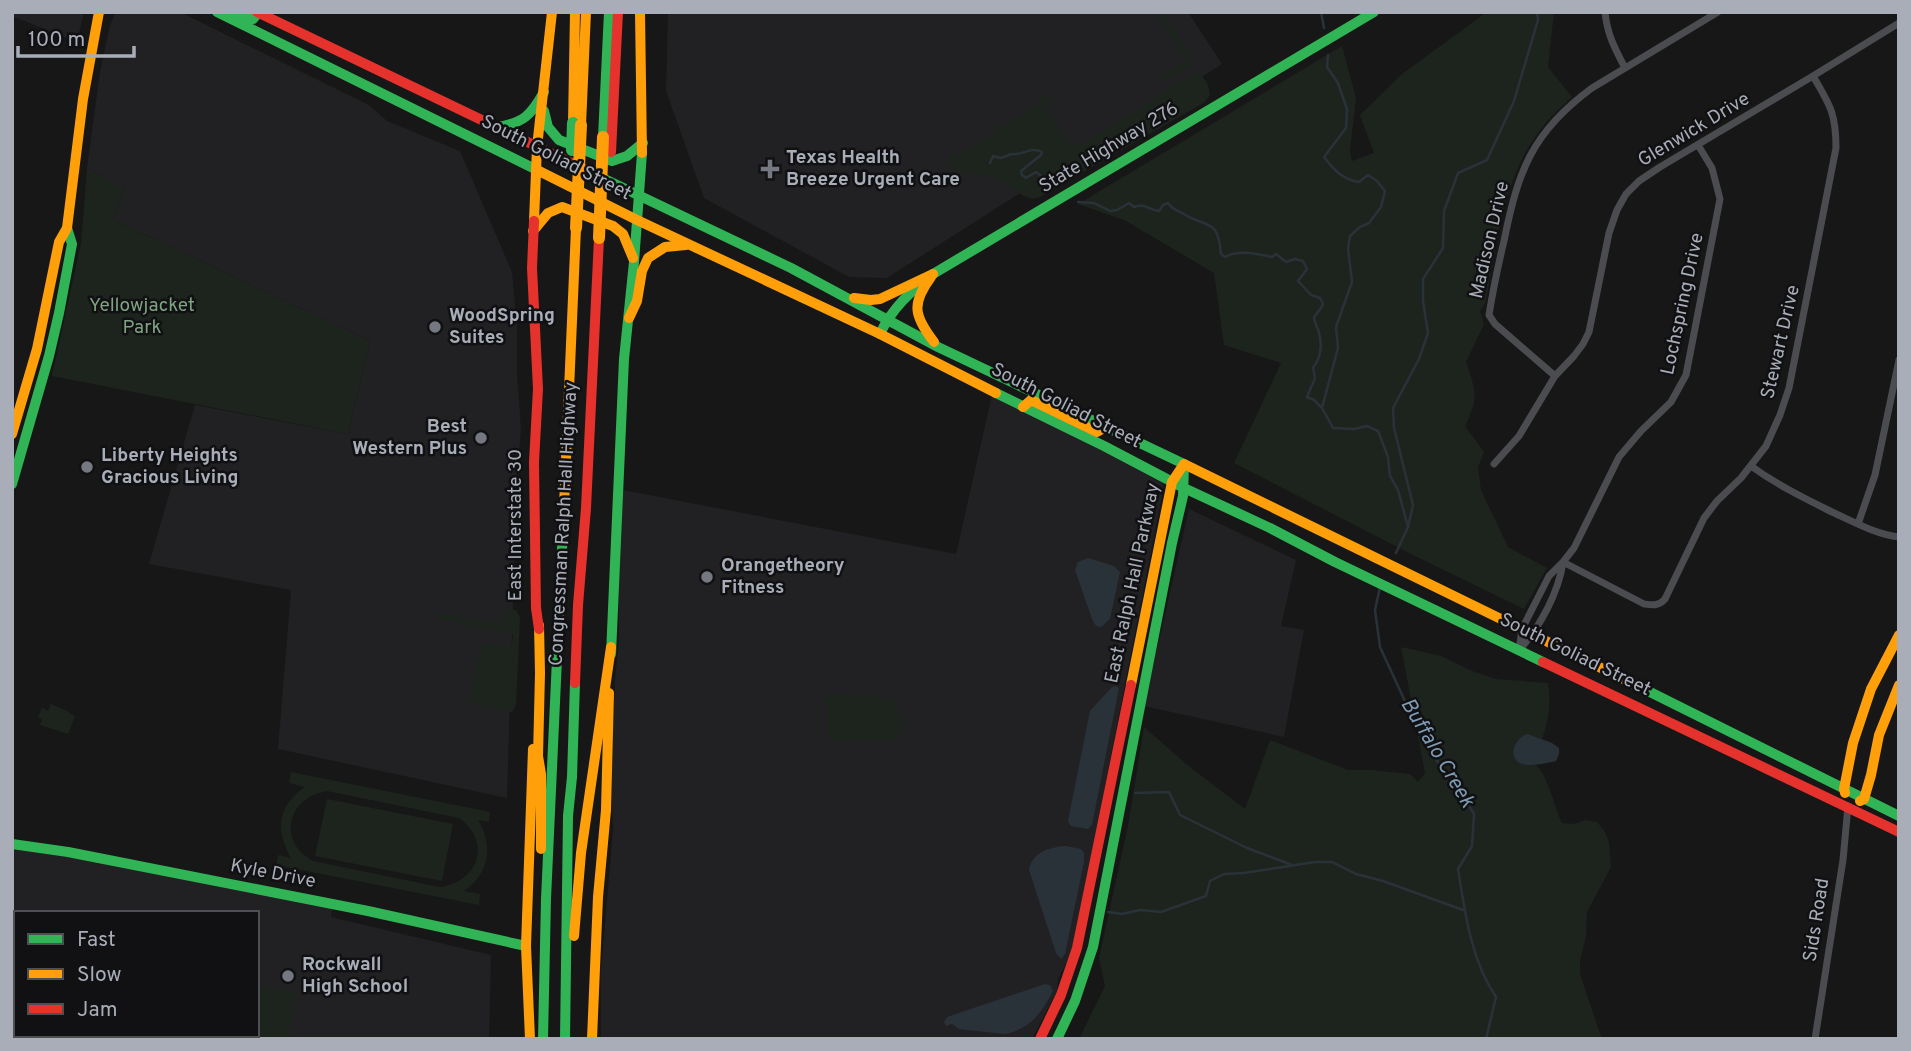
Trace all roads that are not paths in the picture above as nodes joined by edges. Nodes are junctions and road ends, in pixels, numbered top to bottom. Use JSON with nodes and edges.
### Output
{"nodes":[{"id":1,"x":99,"y":12,"type":"edge"},
{"id":2,"x":217,"y":12,"type":"edge"},
{"id":3,"x":233,"y":12,"type":"edge"},
{"id":4,"x":552,"y":12,"type":"edge"},
{"id":5,"x":575,"y":12,"type":"edge"},
{"id":6,"x":586,"y":12,"type":"edge"},
{"id":7,"x":609,"y":12,"type":"edge"},
{"id":8,"x":618,"y":12,"type":"edge"},
{"id":9,"x":640,"y":12,"type":"edge"},
{"id":10,"x":1374,"y":12,"type":"edge"},
{"id":11,"x":1605,"y":12,"type":"edge"},
{"id":12,"x":1718,"y":12,"type":"edge"},
{"id":13,"x":258,"y":13,"type":"edge"},
{"id":14,"x":1899,"y":23,"type":"edge"},
{"id":15,"x":330,"y":47,"type":"junction"},
{"id":16,"x":322,"y":64,"type":"junction"},
{"id":17,"x":1625,"y":68,"type":"junction"},
{"id":18,"x":1813,"y":76,"type":"junction"},
{"id":19,"x":543,"y":98,"type":"junction"},
{"id":20,"x":577,"y":124,"type":"junction"},
{"id":21,"x":495,"y":127,"type":"junction"},
{"id":22,"x":643,"y":143,"type":"junction"},
{"id":23,"x":1698,"y":145,"type":"junction"},
{"id":24,"x":537,"y":147,"type":"junction"},
{"id":25,"x":602,"y":162,"type":"junction"},
{"id":26,"x":536,"y":170,"type":"junction"},
{"id":27,"x":639,"y":197,"type":"junction"},
{"id":28,"x":637,"y":220,"type":"junction"},
{"id":29,"x":67,"y":228,"type":"junction"},
{"id":30,"x":533,"y":232,"type":"junction"},
{"id":31,"x":691,"y":246,"type":"junction"},
{"id":32,"x":634,"y":262,"type":"junction"},
{"id":33,"x":933,"y":274,"type":"junction"},
{"id":34,"x":845,"y":297,"type":"junction"},
{"id":35,"x":629,"y":318,"type":"junction"},
{"id":36,"x":886,"y":319,"type":"junction"},
{"id":37,"x":880,"y":334,"type":"junction"},
{"id":38,"x":938,"y":346,"type":"junction"},
{"id":39,"x":1899,"y":360,"type":"edge"},
{"id":40,"x":1555,"y":376,"type":"junction"},
{"id":41,"x":1023,"y":407,"type":"junction"},
{"id":42,"x":1106,"y":427,"type":"junction"},
{"id":43,"x":12,"y":434,"type":"edge"},
{"id":44,"x":1184,"y":464,"type":"junction"},
{"id":45,"x":1494,"y":464,"type":"dead end"},
{"id":46,"x":1751,"y":466,"type":"junction"},
{"id":47,"x":12,"y":484,"type":"edge"},
{"id":48,"x":1178,"y":485,"type":"junction"},
{"id":49,"x":1858,"y":524,"type":"junction"},
{"id":50,"x":1899,"y":537,"type":"edge"},
{"id":51,"x":1563,"y":562,"type":"junction"},
{"id":52,"x":539,"y":625,"type":"junction"},
{"id":53,"x":1528,"y":632,"type":"junction"},
{"id":54,"x":1899,"y":635,"type":"edge"},
{"id":55,"x":611,"y":647,"type":"junction"},
{"id":56,"x":1520,"y":650,"type":"junction"},
{"id":57,"x":1140,"y":676,"type":"junction"},
{"id":58,"x":1899,"y":685,"type":"edge"},
{"id":59,"x":1844,"y":789,"type":"junction"},
{"id":60,"x":1864,"y":799,"type":"junction"},
{"id":61,"x":1848,"y":806,"type":"junction"},
{"id":62,"x":1899,"y":816,"type":"edge"},
{"id":63,"x":1899,"y":832,"type":"edge"},
{"id":64,"x":1099,"y":838,"type":"junction"},
{"id":65,"x":1115,"y":841,"type":"junction"},
{"id":66,"x":12,"y":844,"type":"edge"},
{"id":67,"x":546,"y":899,"type":"junction"},
{"id":68,"x":526,"y":946,"type":"junction"},
{"id":69,"x":1070,"y":974,"type":"junction"},
{"id":70,"x":1084,"y":978,"type":"junction"},
{"id":71,"x":565,"y":1024,"type":"junction"},
{"id":72,"x":530,"y":1039,"type":"edge"},
{"id":73,"x":543,"y":1039,"type":"edge"},
{"id":74,"x":565,"y":1039,"type":"edge"},
{"id":75,"x":592,"y":1039,"type":"edge"},
{"id":76,"x":1040,"y":1039,"type":"edge"},
{"id":77,"x":1057,"y":1039,"type":"edge"},
{"id":78,"x":1815,"y":1039,"type":"edge"}],
"edges":[{"from":1,"to":29,"type":"main road"},
{"from":2,"to":16,"type":"main road","name":"South Goliad Street"},
{"from":3,"to":13,"type":"main road"},
{"from":4,"to":19,"type":"main road","name":"East Interstate 30"},
{"from":5,"to":20,"type":"main road"},
{"from":6,"to":20,"type":"main road","name":"Congressman Ralph Hall Highway"},
{"from":7,"to":25,"type":"main road","name":"Congressman Ralph Hall Highway","bridge":true},
{"from":8,"to":25,"type":"main road","bridge":true},
{"from":9,"to":22,"type":"main road"},
{"from":10,"to":33,"type":"main road","name":"State Highway 276"},
{"from":11,"to":17,"type":"street"},
{"from":12,"to":17,"type":"street","name":"Madison Drive"},
{"from":13,"to":15,"type":"main road","name":"South Goliad Street"},
{"from":14,"to":18,"type":"street","name":"Glenwick Drive"},
{"from":15,"to":16,"type":"main road"},
{"from":15,"to":21,"type":"main road","name":"South Goliad Street"},
{"from":16,"to":26,"type":"main road","name":"South Goliad Street"},
{"from":17,"to":40,"type":"street","name":"Madison Drive"},
{"from":18,"to":23,"type":"street","name":"Glenwick Drive"},
{"from":18,"to":46,"type":"street","name":"Stewart Drive"},
{"from":19,"to":21,"type":"main road"},
{"from":19,"to":22,"type":"main road"},
{"from":19,"to":24,"type":"main road","name":"East Interstate 30"},
{"from":20,"to":67,"type":"main road","name":"Congressman Ralph Hall Highway","bridge":true},
{"from":21,"to":24,"type":"main road","name":"South Goliad Street"},
{"from":22,"to":27,"type":"main road"},
{"from":23,"to":40,"type":"street","name":"Glenwick Drive"},
{"from":23,"to":51,"type":"street","name":"Lochspring Drive"},
{"from":24,"to":26,"type":"main road","name":"East Interstate 30"},
{"from":24,"to":27,"type":"main road","name":"South Goliad Street"},
{"from":25,"to":71,"type":"main road","name":"Congressman Ralph Hall Highway","bridge":true},
{"from":26,"to":28,"type":"main road","name":"South Goliad Street"},
{"from":26,"to":30,"type":"main road","name":"East Interstate 30"},
{"from":27,"to":28,"type":"main road"},
{"from":27,"to":34,"type":"main road","name":"South Goliad Street"},
{"from":28,"to":31,"type":"main road","name":"South Goliad Street"},
{"from":28,"to":32,"type":"main road"},
{"from":29,"to":43,"type":"main road"},
{"from":29,"to":47,"type":"main road"},
{"from":30,"to":32,"type":"main road"},
{"from":30,"to":52,"type":"main road","name":"East Interstate 30"},
{"from":31,"to":35,"type":"main road"},
{"from":31,"to":37,"type":"main road","name":"South Goliad Street"},
{"from":32,"to":35,"type":"main road"},
{"from":33,"to":34,"type":"main road"},
{"from":33,"to":36,"type":"main road","name":"State Highway 276"},
{"from":33,"to":38,"type":"main road"},
{"from":34,"to":36,"type":"main road","name":"South Goliad Street"},
{"from":35,"to":55,"type":"main road"},
{"from":36,"to":37,"type":"main road","name":"State Highway 276"},
{"from":36,"to":38,"type":"main road","name":"South Goliad Street"},
{"from":37,"to":41,"type":"main road","name":"South Goliad Street"},
{"from":38,"to":42,"type":"main road","name":"South Goliad Street"},
{"from":39,"to":49,"type":"street"},
{"from":40,"to":45,"type":"street","name":"Glenwick Drive"},
{"from":41,"to":42,"type":"main road"},
{"from":41,"to":48,"type":"main road","name":"South Goliad Street"},
{"from":42,"to":44,"type":"main road","name":"South Goliad Street"},
{"from":44,"to":48,"type":"main road","name":"East Ralph Hall Parkway"},
{"from":44,"to":53,"type":"main road","name":"South Goliad Street"},
{"from":46,"to":49,"type":"street"},
{"from":46,"to":51,"type":"street","name":"Stewart Drive"},
{"from":48,"to":56,"type":"main road","name":"South Goliad Street"},
{"from":48,"to":57,"type":"main road","name":"East Ralph Hall Parkway"},
{"from":49,"to":50,"type":"street"},
{"from":51,"to":53,"type":"street","name":"Lochspring Drive"},
{"from":52,"to":67,"type":"main road"},
{"from":52,"to":68,"type":"main road","name":"East Interstate 30"},
{"from":53,"to":56,"type":"street","name":"Lochspring Drive"},
{"from":53,"to":59,"type":"main road","name":"South Goliad Street"},
{"from":54,"to":59,"type":"main road"},
{"from":55,"to":71,"type":"main road"},
{"from":55,"to":75,"type":"main road"},
{"from":56,"to":61,"type":"main road","name":"South Goliad Street"},
{"from":57,"to":64,"type":"main road","name":"East Ralph Hall Parkway"},
{"from":57,"to":65,"type":"main road","name":"East Ralph Hall Parkway"},
{"from":58,"to":60,"type":"main road"},
{"from":59,"to":60,"type":"main road","name":"South Goliad Street"},
{"from":59,"to":61,"type":"main road"},
{"from":60,"to":61,"type":"main road"},
{"from":60,"to":62,"type":"main road","name":"South Goliad Street"},
{"from":61,"to":63,"type":"main road","name":"South Goliad Street"},
{"from":61,"to":78,"type":"street","name":"Sids Road"},
{"from":64,"to":65,"type":"main road"},
{"from":64,"to":69,"type":"main road","name":"East Ralph Hall Parkway"},
{"from":65,"to":70,"type":"main road","name":"East Ralph Hall Parkway"},
{"from":66,"to":68,"type":"main road","name":"Kyle Drive"},
{"from":67,"to":73,"type":"main road","name":"Congressman Ralph Hall Highway"},
{"from":68,"to":72,"type":"main road","name":"East Interstate 30"},
{"from":69,"to":70,"type":"main road"},
{"from":69,"to":76,"type":"main road","name":"East Ralph Hall Parkway"},
{"from":70,"to":77,"type":"main road","name":"East Ralph Hall Parkway"},
{"from":71,"to":74,"type":"main road","name":"Congressman Ralph Hall Highway"}]}
